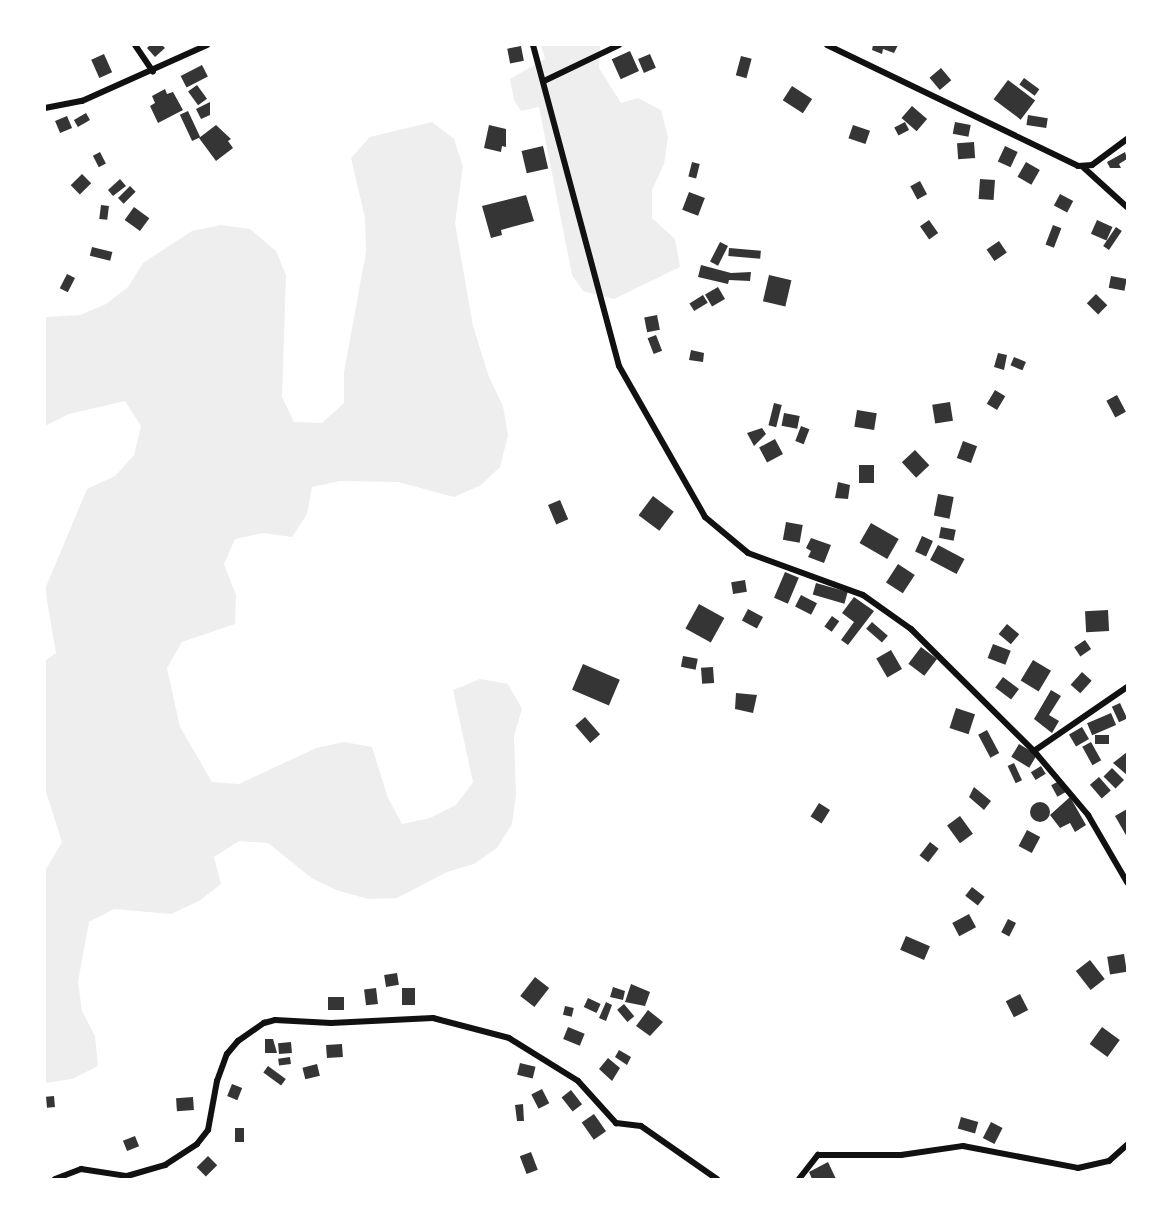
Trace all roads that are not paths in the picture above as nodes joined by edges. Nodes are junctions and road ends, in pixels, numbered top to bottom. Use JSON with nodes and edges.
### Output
{"nodes":[{"id":1,"x":135,"y":45,"type":"edge"},
{"id":2,"x":207,"y":45,"type":"edge"},
{"id":3,"x":533,"y":45,"type":"edge"},
{"id":4,"x":619,"y":45,"type":"edge"},
{"id":5,"x":827,"y":45,"type":"edge"},
{"id":6,"x":153,"y":72,"type":"junction"},
{"id":7,"x":544,"y":81,"type":"junction"},
{"id":8,"x":45,"y":108,"type":"edge"},
{"id":9,"x":1127,"y":139,"type":"edge"},
{"id":10,"x":1083,"y":167,"type":"junction"},
{"id":11,"x":1127,"y":207,"type":"edge"},
{"id":12,"x":1127,"y":687,"type":"edge"},
{"id":13,"x":1034,"y":751,"type":"junction"},
{"id":14,"x":1127,"y":882,"type":"edge"},
{"id":15,"x":1127,"y":1145,"type":"edge"},
{"id":16,"x":54,"y":1179,"type":"edge"},
{"id":17,"x":717,"y":1179,"type":"edge"},
{"id":18,"x":799,"y":1179,"type":"edge"}],
"edges":[{"from":1,"to":6,"type":"street"},
{"from":2,"to":6,"type":"street"},
{"from":3,"to":7,"type":"street"},
{"from":4,"to":7,"type":"street"},
{"from":5,"to":10,"type":"street"},
{"from":6,"to":8,"type":"street"},
{"from":7,"to":13,"type":"street"},
{"from":9,"to":10,"type":"street"},
{"from":10,"to":11,"type":"street"},
{"from":12,"to":13,"type":"street"},
{"from":13,"to":14,"type":"street"},
{"from":15,"to":18,"type":"street"},
{"from":16,"to":17,"type":"street"}]}
